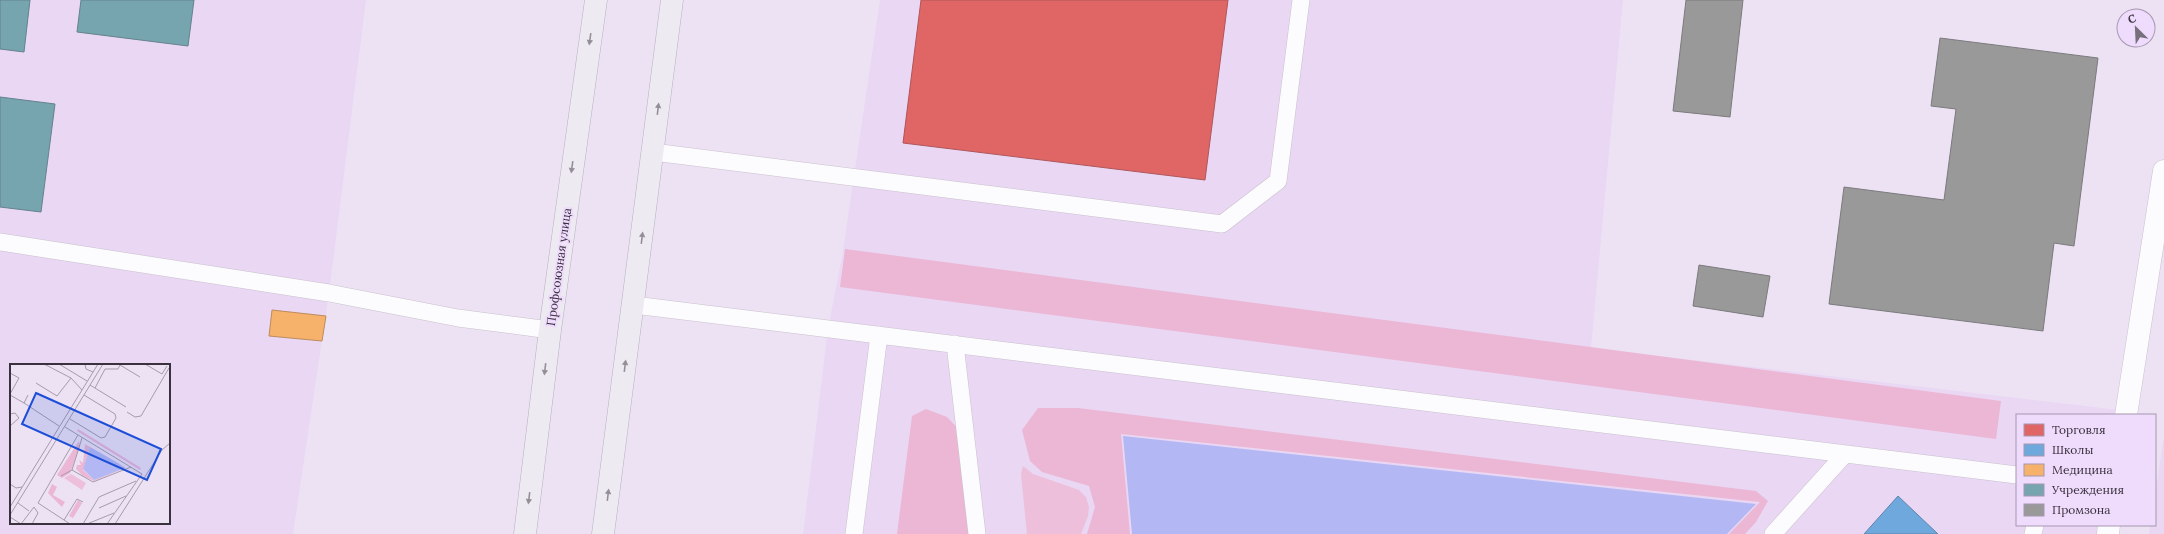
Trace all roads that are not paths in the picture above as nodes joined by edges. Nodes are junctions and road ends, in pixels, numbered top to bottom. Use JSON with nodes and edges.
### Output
{"nodes":[{"id":1,"x":596,"y":0,"type":"edge"},
{"id":2,"x":672,"y":0,"type":"edge"},
{"id":3,"x":1301,"y":0,"type":"edge"},
{"id":4,"x":653,"y":152,"type":"junction"},
{"id":5,"x":2164,"y":171,"type":"edge"},
{"id":6,"x":0,"y":242,"type":"edge"},
{"id":7,"x":634,"y":305,"type":"junction"},
{"id":8,"x":550,"y":330,"type":"junction"},
{"id":9,"x":879,"y":335,"type":"junction"},
{"id":10,"x":955,"y":344,"type":"junction"},
{"id":11,"x":2126,"y":414,"type":"edge"},
{"id":12,"x":1846,"y":454,"type":"junction"},
{"id":13,"x":2016,"y":475,"type":"edge"},
{"id":14,"x":525,"y":534,"type":"edge"},
{"id":15,"x":603,"y":534,"type":"edge"},
{"id":16,"x":854,"y":534,"type":"edge"},
{"id":17,"x":977,"y":534,"type":"edge"},
{"id":18,"x":1773,"y":534,"type":"edge"}],
"edges":[{"from":1,"to":8,"type":"main road","name":"Профсоюзная улица","one_way":true},
{"from":4,"to":2,"type":"main road","one_way":true},
{"from":3,"to":4,"type":"lane"},
{"from":7,"to":4,"type":"main road","one_way":true},
{"from":5,"to":11,"type":"street"},
{"from":6,"to":8,"type":"lane"},
{"from":7,"to":9,"type":"lane"},
{"from":15,"to":7,"type":"main road","one_way":true},
{"from":8,"to":14,"type":"main road","name":"Профсоюзная улица","one_way":true},
{"from":9,"to":10,"type":"lane"},
{"from":9,"to":16,"type":"lane"},
{"from":10,"to":12,"type":"lane"},
{"from":10,"to":17,"type":"lane"},
{"from":12,"to":13,"type":"lane"},
{"from":12,"to":18,"type":"lane"}]}
